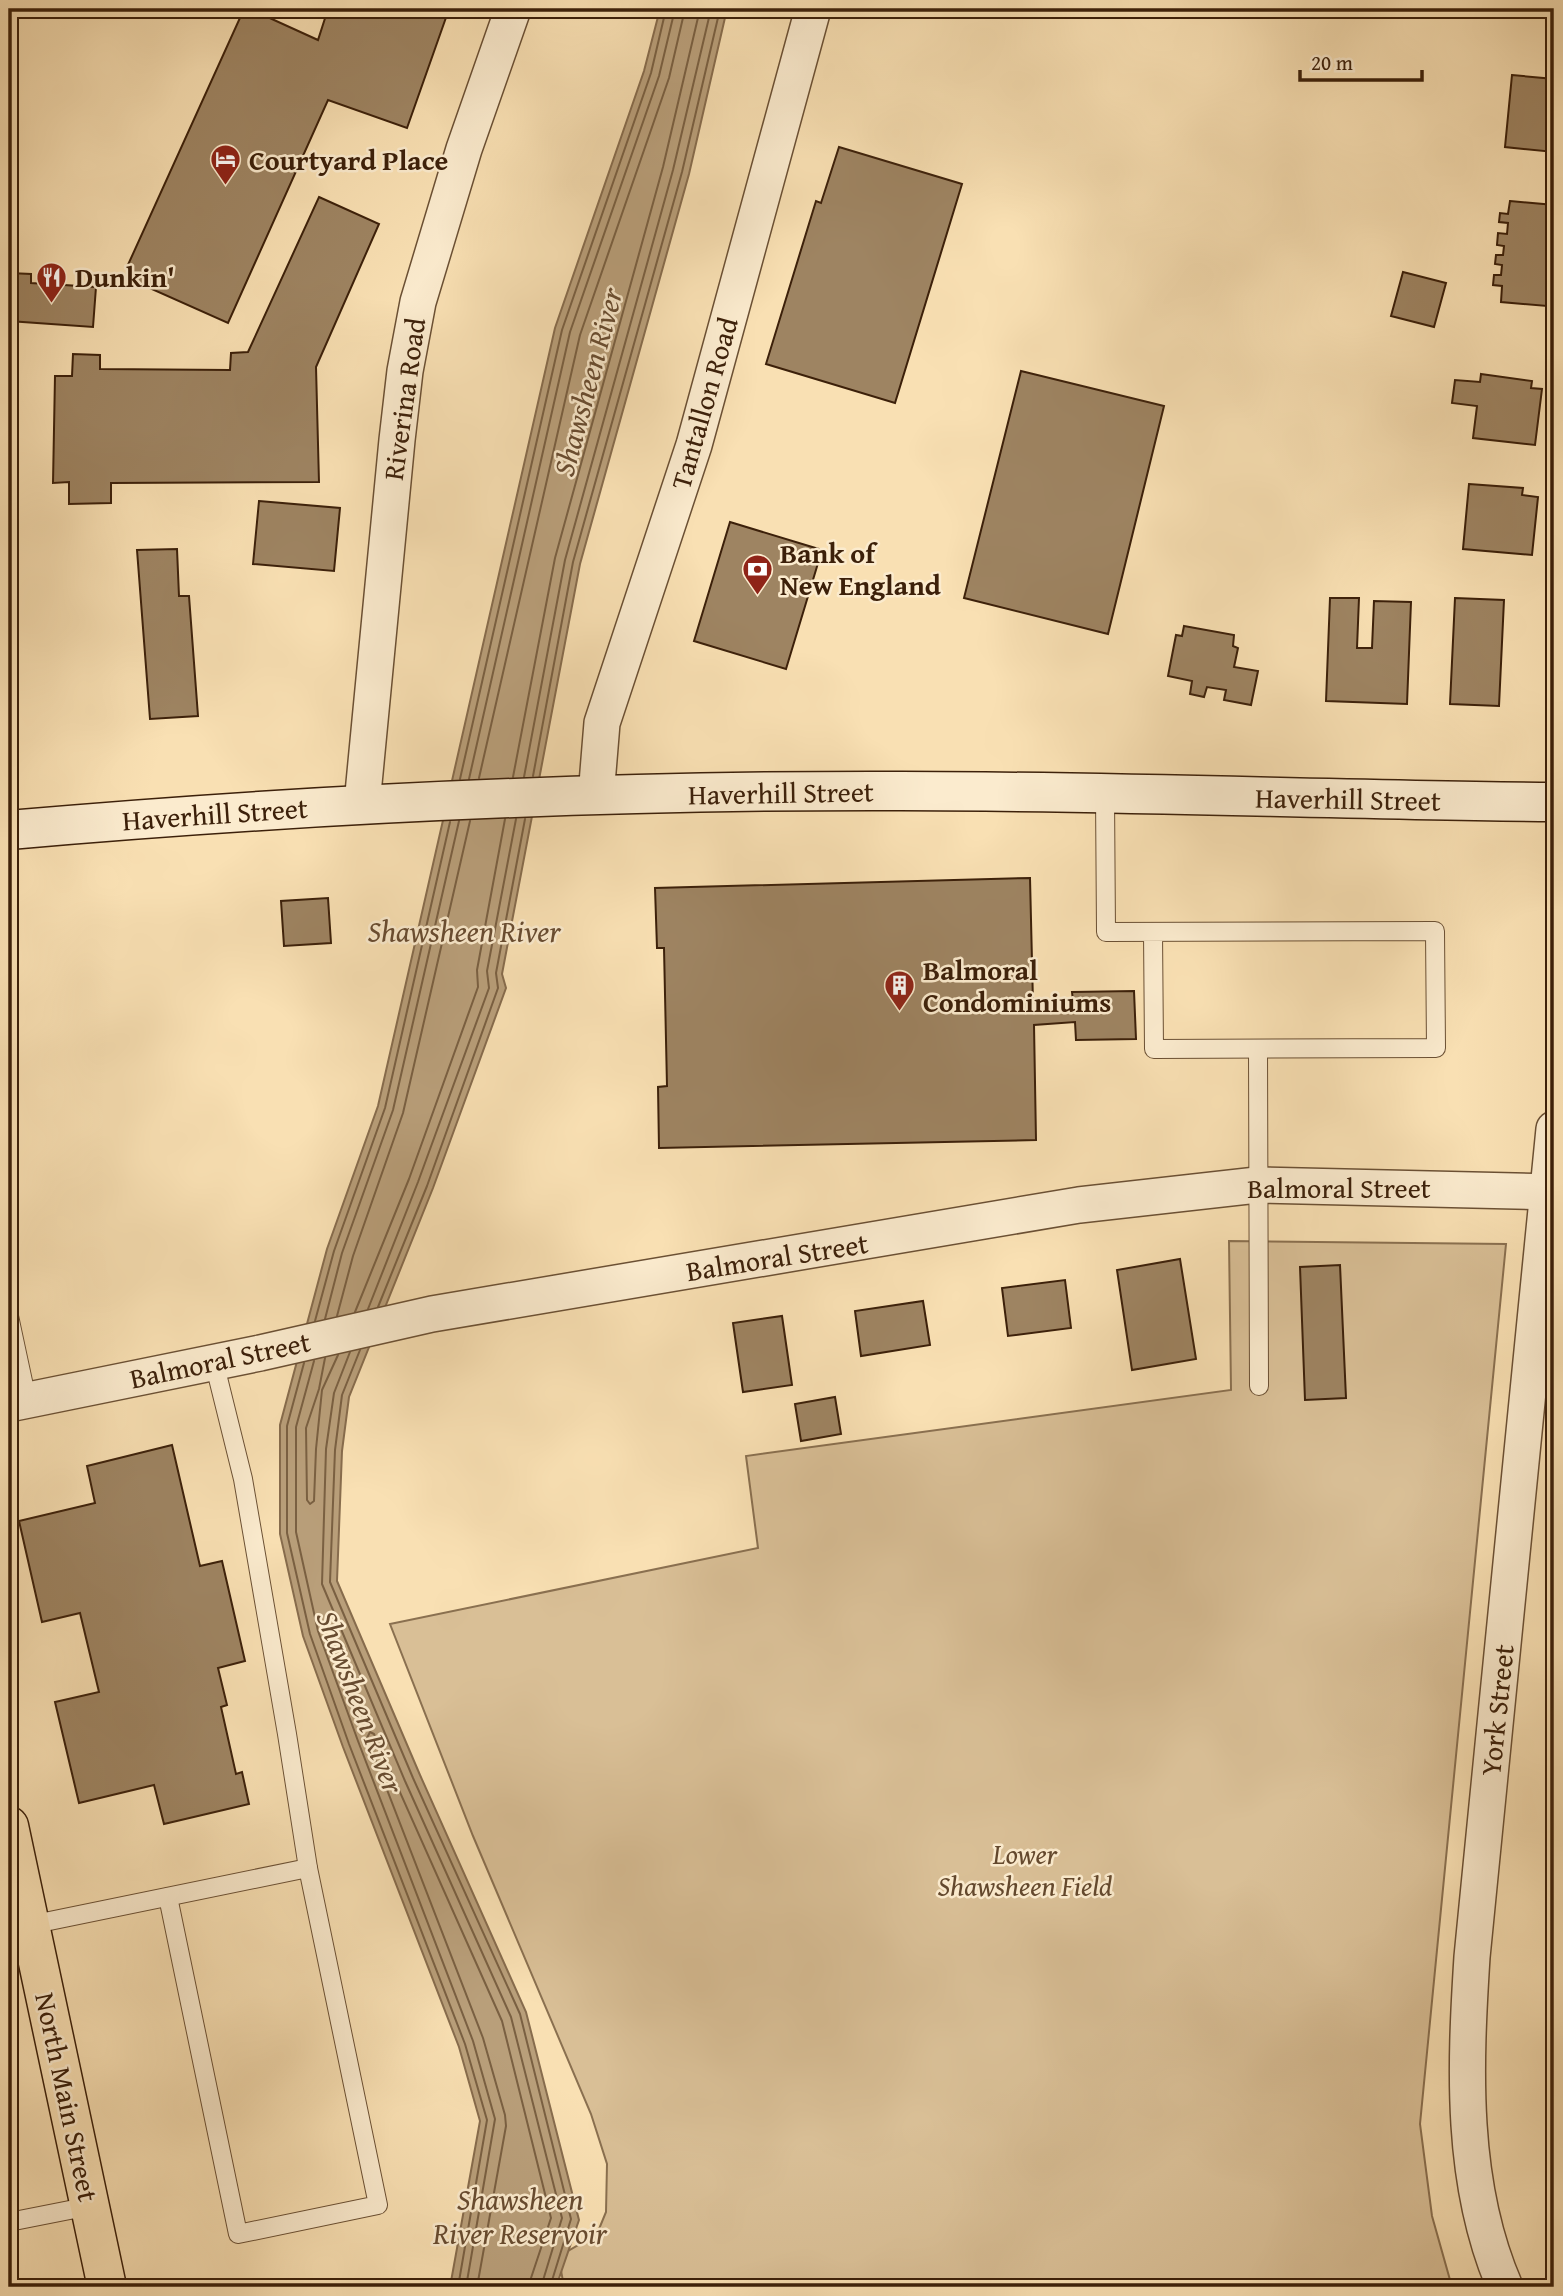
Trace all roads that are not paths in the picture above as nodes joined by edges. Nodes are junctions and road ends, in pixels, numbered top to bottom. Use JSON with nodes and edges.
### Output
{"nodes":[{"id":1,"x":513,"y":9,"type":"edge"},
{"id":2,"x":813,"y":9,"type":"edge"},
{"id":3,"x":1105,"y":795,"type":"junction"},
{"id":4,"x":577,"y":796,"type":"junction"},
{"id":5,"x":1554,"y":802,"type":"edge"},
{"id":6,"x":362,"y":804,"type":"junction"},
{"id":7,"x":9,"y":830,"type":"edge"},
{"id":8,"x":1153,"y":933,"type":"junction"},
{"id":9,"x":1258,"y":1049,"type":"junction"},
{"id":10,"x":1554,"y":1129,"type":"edge"},
{"id":11,"x":1257,"y":1185,"type":"junction"},
{"id":12,"x":1551,"y":1192,"type":"edge"},
{"id":13,"x":9,"y":1316,"type":"edge"},
{"id":14,"x":214,"y":1362,"type":"junction"},
{"id":15,"x":1259,"y":1385,"type":"dead end"},
{"id":16,"x":18,"y":1402,"type":"edge"},
{"id":17,"x":9,"y":1826,"type":"edge"},
{"id":18,"x":308,"y":1868,"type":"junction"},
{"id":19,"x":168,"y":1896,"type":"junction"},
{"id":20,"x":30,"y":1925,"type":"junction"},
{"id":21,"x":90,"y":2206,"type":"junction"},
{"id":22,"x":9,"y":2222,"type":"edge"},
{"id":23,"x":107,"y":2287,"type":"edge"},
{"id":24,"x":1505,"y":2287,"type":"edge"}],
"edges":[{"from":1,"to":6,"type":"street","name":"Riverina Road"},
{"from":2,"to":4,"type":"street","name":"Tantallon Road"},
{"from":3,"to":4,"type":"main road","name":"Haverhill Street"},
{"from":3,"to":5,"type":"main road","name":"Haverhill Street"},
{"from":3,"to":8,"type":"lane"},
{"from":4,"to":6,"type":"main road","name":"Haverhill Street"},
{"from":6,"to":7,"type":"main road","name":"Haverhill Street"},
{"from":8,"to":9,"type":"lane"},
{"from":8,"to":9,"type":"lane"},
{"from":9,"to":11,"type":"lane"},
{"from":10,"to":12,"type":"street","name":"York Street"},
{"from":11,"to":12,"type":"street","name":"Balmoral Street"},
{"from":11,"to":14,"type":"street","name":"Balmoral Street"},
{"from":11,"to":15,"type":"lane"},
{"from":12,"to":24,"type":"street","name":"York Street"},
{"from":13,"to":16,"type":"lane"},
{"from":14,"to":16,"type":"street","name":"Balmoral Street"},
{"from":14,"to":18,"type":"lane"},
{"from":17,"to":20,"type":"main road","name":"North Main Street"},
{"from":18,"to":19,"type":"lane"},
{"from":18,"to":19,"type":"lane"},
{"from":19,"to":20,"type":"lane"},
{"from":20,"to":21,"type":"main road","name":"North Main Street"},
{"from":21,"to":22,"type":"lane"},
{"from":21,"to":23,"type":"main road","name":"North Main Street"}]}
